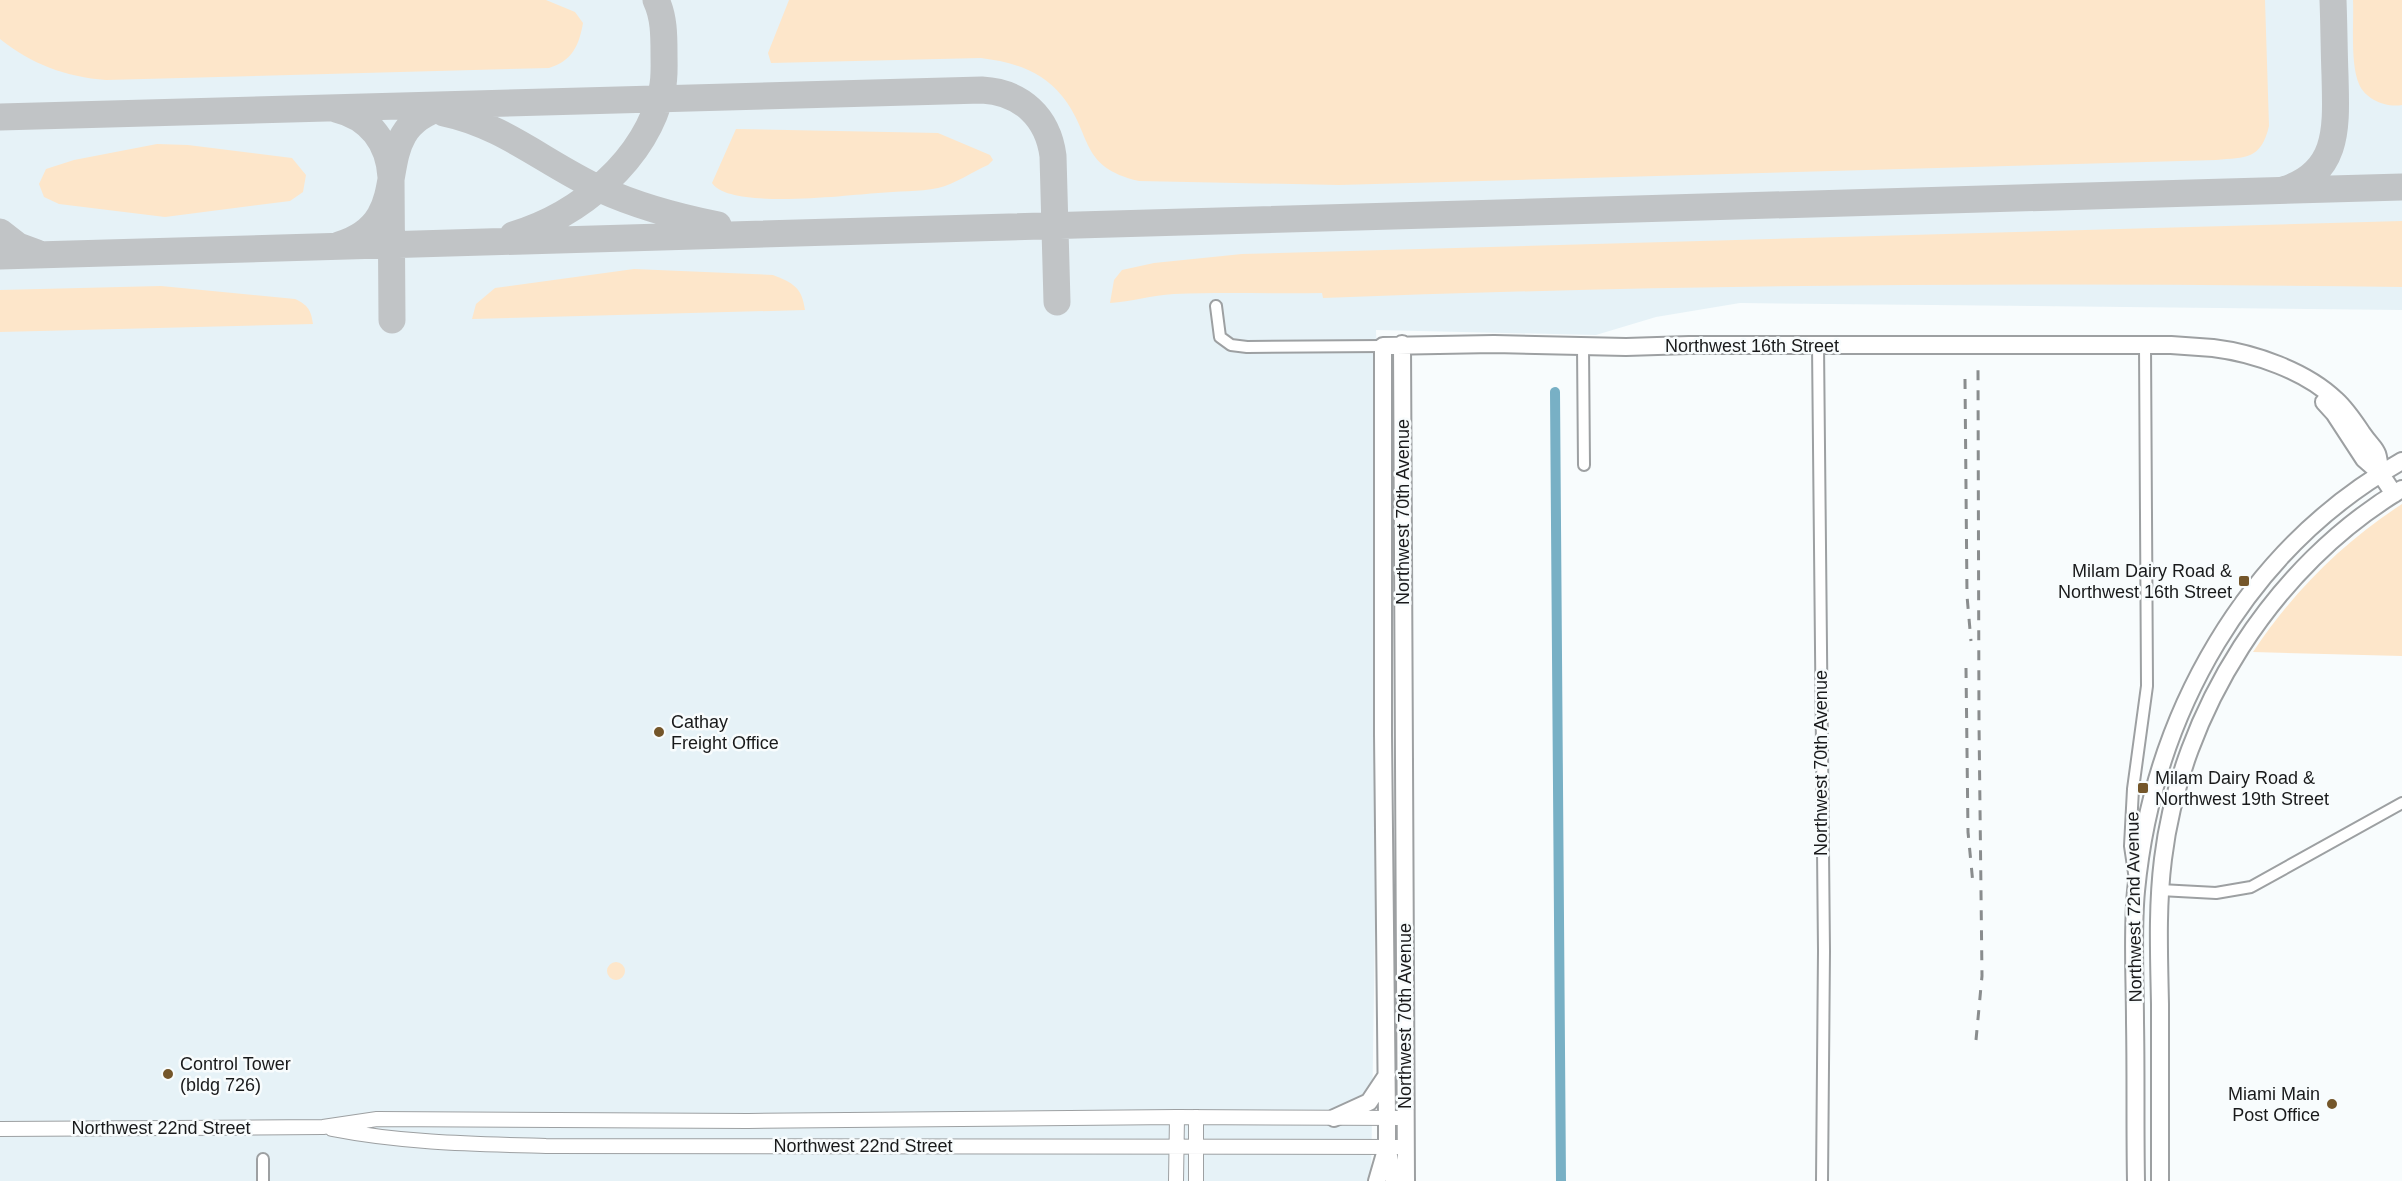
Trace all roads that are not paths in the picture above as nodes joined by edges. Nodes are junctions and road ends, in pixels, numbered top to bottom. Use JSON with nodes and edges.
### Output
{"nodes":[{"id":1,"x":1216,"y":306,"type":"dead end"},
{"id":2,"x":1402,"y":345,"type":"junction"},
{"id":3,"x":1818,"y":345,"type":"junction"},
{"id":4,"x":2145,"y":345,"type":"junction"},
{"id":5,"x":1383,"y":346,"type":"junction"},
{"id":6,"x":1583,"y":347,"type":"junction"},
{"id":7,"x":2402,"y":461,"type":"edge"},
{"id":8,"x":1584,"y":465,"type":"dead end"},
{"id":9,"x":2380,"y":473,"type":"junction"},
{"id":10,"x":2398,"y":491,"type":"edge"},
{"id":11,"x":2402,"y":803,"type":"edge"},
{"id":12,"x":2137,"y":888,"type":"junction"},
{"id":13,"x":2160,"y":890,"type":"junction"},
{"id":14,"x":2135,"y":986,"type":"junction"},
{"id":15,"x":2160,"y":1026,"type":"junction"},
{"id":16,"x":1387,"y":1074,"type":"junction"},
{"id":17,"x":1178,"y":1117,"type":"junction"},
{"id":18,"x":1196,"y":1117,"type":"junction"},
{"id":19,"x":1334,"y":1118,"type":"junction"},
{"id":20,"x":1387,"y":1118,"type":"junction"},
{"id":21,"x":1406,"y":1118,"type":"junction"},
{"id":22,"x":323,"y":1127,"type":"junction"},
{"id":23,"x":0,"y":1129,"type":"edge"},
{"id":24,"x":1387,"y":1146,"type":"junction"},
{"id":25,"x":1176,"y":1147,"type":"junction"},
{"id":26,"x":1406,"y":1147,"type":"junction"},
{"id":27,"x":1196,"y":1148,"type":"junction"},
{"id":28,"x":263,"y":1159,"type":"dead end"},
{"id":29,"x":2136,"y":1164,"type":"junction"},
{"id":30,"x":2160,"y":1173,"type":"edge"},
{"id":31,"x":263,"y":1181,"type":"edge"},
{"id":32,"x":1176,"y":1181,"type":"edge"},
{"id":33,"x":1196,"y":1181,"type":"edge"},
{"id":34,"x":1377,"y":1181,"type":"edge"},
{"id":35,"x":1394,"y":1181,"type":"edge"},
{"id":36,"x":1406,"y":1181,"type":"edge"},
{"id":37,"x":1822,"y":1181,"type":"edge"},
{"id":38,"x":2136,"y":1181,"type":"edge"}],
"edges":[{"from":1,"to":5,"type":"street","name":"Northwest 16th Street"},
{"from":2,"to":5,"type":"main road","name":"Northwest 16th Street"},
{"from":2,"to":6,"type":"main road","name":"Northwest 16th Street"},
{"from":2,"to":21,"type":"main road","name":"Northwest 70th Avenue"},
{"from":3,"to":4,"type":"main road","name":"Northwest 16th Street"},
{"from":3,"to":6,"type":"main road","name":"Northwest 16th Street"},
{"from":3,"to":37,"type":"street","name":"Northwest 70th Avenue"},
{"from":4,"to":9,"type":"main road","name":"Northwest 16th Street"},
{"from":4,"to":12,"type":"street","name":"Northwest 72nd Avenue"},
{"from":5,"to":16,"type":"main road","name":"Northwest 70th Avenue"},
{"from":6,"to":8,"type":"street"},
{"from":7,"to":9,"type":"main road"},
{"from":9,"to":10,"type":"main road","name":"Northwest 16th Street"},
{"from":9,"to":12,"type":"main road"},
{"from":10,"to":13,"type":"main road","name":"Northwest 72nd Avenue"},
{"from":11,"to":13,"type":"street"},
{"from":12,"to":13,"type":"main road"},
{"from":12,"to":14,"type":"main road","name":"Northwest 72nd Avenue"},
{"from":13,"to":15,"type":"main road","name":"Northwest 72nd Avenue"},
{"from":14,"to":15,"type":"main road"},
{"from":14,"to":29,"type":"main road","name":"Northwest 72nd Avenue"},
{"from":15,"to":30,"type":"main road","name":"Northwest 72nd Avenue"},
{"from":16,"to":19,"type":"main road"},
{"from":16,"to":20,"type":"main road","name":"Northwest 70th Avenue"},
{"from":17,"to":18,"type":"street","name":"Northwest 22nd Street"},
{"from":17,"to":22,"type":"street","name":"Northwest 22nd Street"},
{"from":17,"to":25,"type":"street"},
{"from":18,"to":19,"type":"street","name":"Northwest 22nd Street"},
{"from":18,"to":27,"type":"street"},
{"from":19,"to":20,"type":"street","name":"Northwest 22nd Street"},
{"from":20,"to":21,"type":"street","name":"Northwest 22nd Street"},
{"from":20,"to":24,"type":"main road","name":"Northwest 70th Avenue"},
{"from":21,"to":26,"type":"main road","name":"Northwest 70th Avenue"},
{"from":22,"to":23,"type":"street","name":"Northwest 22nd Street"},
{"from":22,"to":25,"type":"street","name":"Northwest 22nd Street"},
{"from":24,"to":26,"type":"street","name":"Northwest 22nd Street"},
{"from":24,"to":27,"type":"street","name":"Northwest 22nd Street"},
{"from":24,"to":34,"type":"main road"},
{"from":24,"to":35,"type":"main road"},
{"from":25,"to":27,"type":"street","name":"Northwest 22nd Street"},
{"from":25,"to":32,"type":"street"},
{"from":26,"to":36,"type":"main road","name":"Northwest 70th Avenue"},
{"from":27,"to":33,"type":"street"},
{"from":28,"to":31,"type":"street"},
{"from":29,"to":30,"type":"main road"},
{"from":29,"to":38,"type":"main road","name":"Northwest 72nd Avenue"}]}
